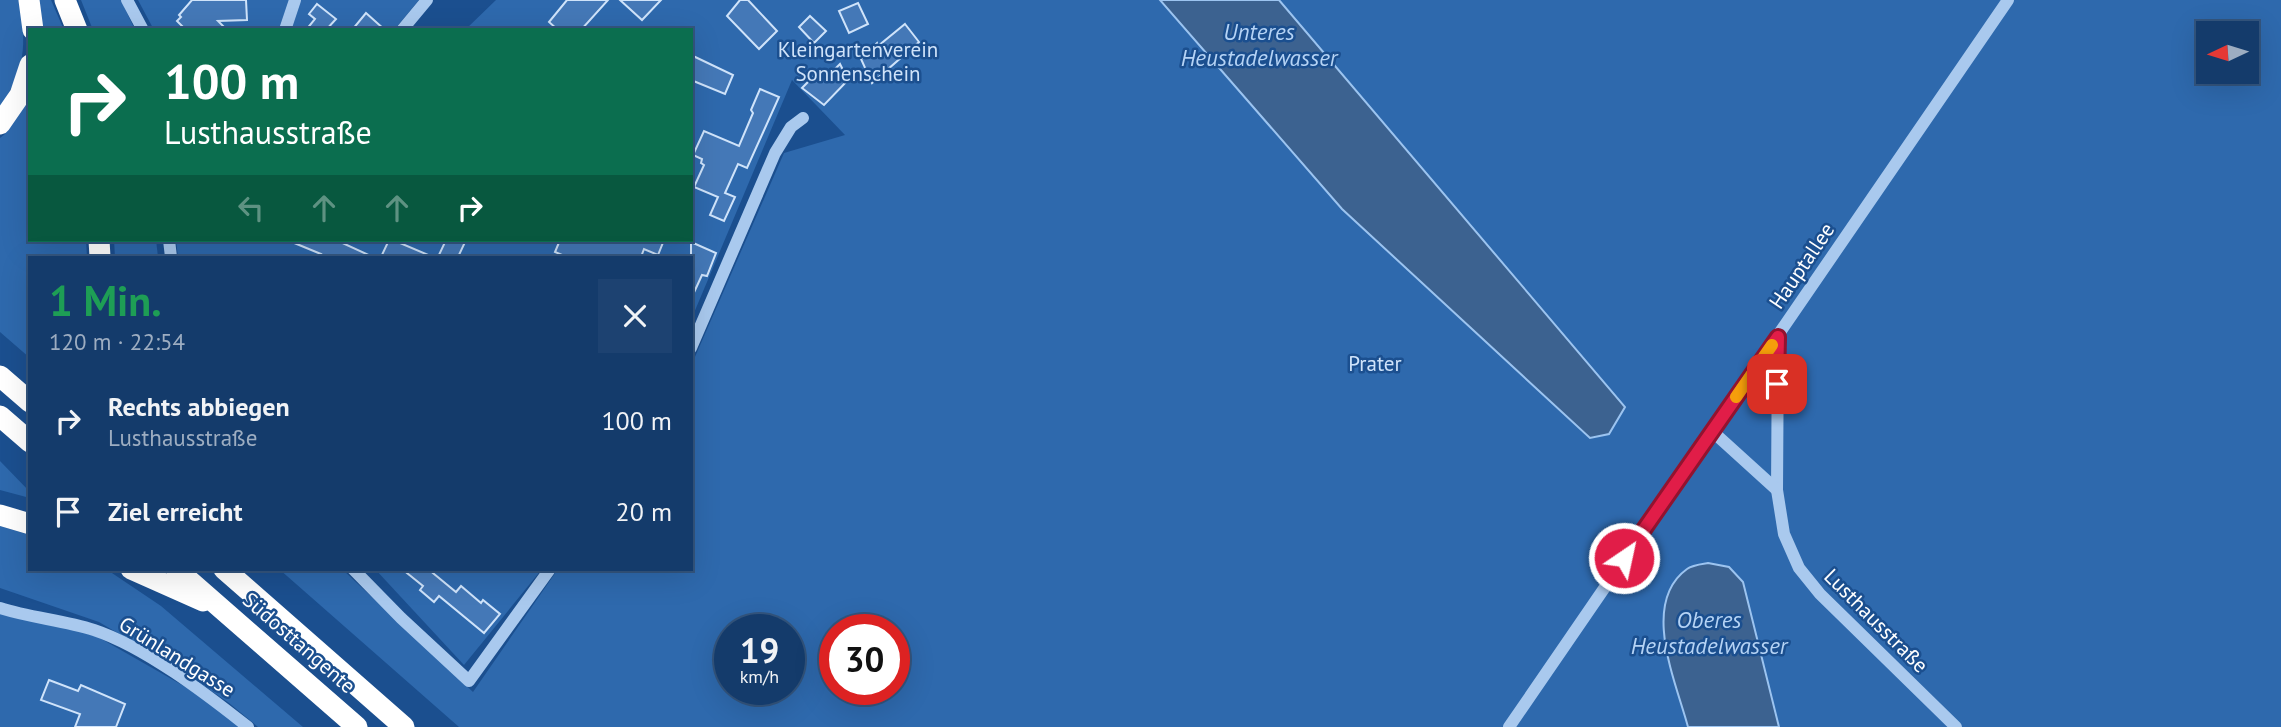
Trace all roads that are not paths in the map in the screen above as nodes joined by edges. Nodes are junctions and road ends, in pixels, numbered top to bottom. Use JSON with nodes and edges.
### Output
{"nodes":[{"id":1,"x":29,"y":0,"type":"edge"},
{"id":2,"x":65,"y":0,"type":"edge"},
{"id":3,"x":127,"y":0,"type":"edge"},
{"id":4,"x":295,"y":0,"type":"edge"},
{"id":5,"x":426,"y":0,"type":"edge"},
{"id":6,"x":2008,"y":0,"type":"edge"},
{"id":7,"x":33,"y":28,"type":"edge"},
{"id":8,"x":77,"y":28,"type":"edge"},
{"id":9,"x":142,"y":28,"type":"edge"},
{"id":10,"x":286,"y":28,"type":"edge"},
{"id":11,"x":404,"y":28,"type":"edge"},
{"id":12,"x":28,"y":71,"type":"edge"},
{"id":13,"x":803,"y":118,"type":"dead end"},
{"id":14,"x":0,"y":124,"type":"edge"},
{"id":15,"x":1778,"y":337,"type":"junction"},
{"id":16,"x":693,"y":343,"type":"edge"},
{"id":17,"x":0,"y":376,"type":"edge"},
{"id":18,"x":28,"y":400,"type":"edge"},
{"id":19,"x":0,"y":416,"type":"edge"},
{"id":20,"x":1712,"y":431,"type":"junction"},
{"id":21,"x":28,"y":440,"type":"edge"},
{"id":22,"x":1777,"y":490,"type":"junction"},
{"id":23,"x":0,"y":515,"type":"edge"},
{"id":24,"x":28,"y":523,"type":"edge"},
{"id":25,"x":136,"y":571,"type":"edge"},
{"id":26,"x":178,"y":571,"type":"edge"},
{"id":27,"x":226,"y":571,"type":"edge"},
{"id":28,"x":238,"y":571,"type":"edge"},
{"id":29,"x":355,"y":571,"type":"edge"},
{"id":30,"x":549,"y":571,"type":"edge"},
{"id":31,"x":250,"y":592,"type":"junction"},
{"id":32,"x":0,"y":608,"type":"edge"},
{"id":33,"x":224,"y":610,"type":"junction"},
{"id":34,"x":248,"y":727,"type":"edge"},
{"id":35,"x":357,"y":727,"type":"edge"},
{"id":36,"x":404,"y":727,"type":"edge"},
{"id":37,"x":1509,"y":727,"type":"edge"},
{"id":38,"x":1956,"y":727,"type":"edge"}],
"edges":[{"from":1,"to":7,"type":"highway"},
{"from":2,"to":8,"type":"highway"},
{"from":3,"to":9,"type":"street"},
{"from":4,"to":10,"type":"street"},
{"from":5,"to":11,"type":"street"},
{"from":6,"to":15,"type":"street","name":"Hauptallee"},
{"from":12,"to":14,"type":"highway"},
{"from":13,"to":16,"type":"street"},
{"from":15,"to":20,"type":"street","name":"Hauptallee"},
{"from":15,"to":22,"type":"street","name":"Lusthausstraße"},
{"from":17,"to":18,"type":"highway"},
{"from":19,"to":21,"type":"highway"},
{"from":20,"to":22,"type":"street"},
{"from":20,"to":37,"type":"street","name":"Hauptallee"},
{"from":22,"to":38,"type":"street","name":"Lusthausstraße"},
{"from":23,"to":24,"type":"highway"},
{"from":25,"to":33,"type":"highway"},
{"from":26,"to":33,"type":"highway","name":"Südosttangente"},
{"from":27,"to":31,"type":"highway","name":"Südosttangente"},
{"from":28,"to":31,"type":"highway"},
{"from":29,"to":30,"type":"street"},
{"from":31,"to":36,"type":"highway","name":"Südosttangente"},
{"from":32,"to":34,"type":"street","name":"Grünlandgasse"},
{"from":33,"to":35,"type":"highway","name":"Südosttangente"}]}
